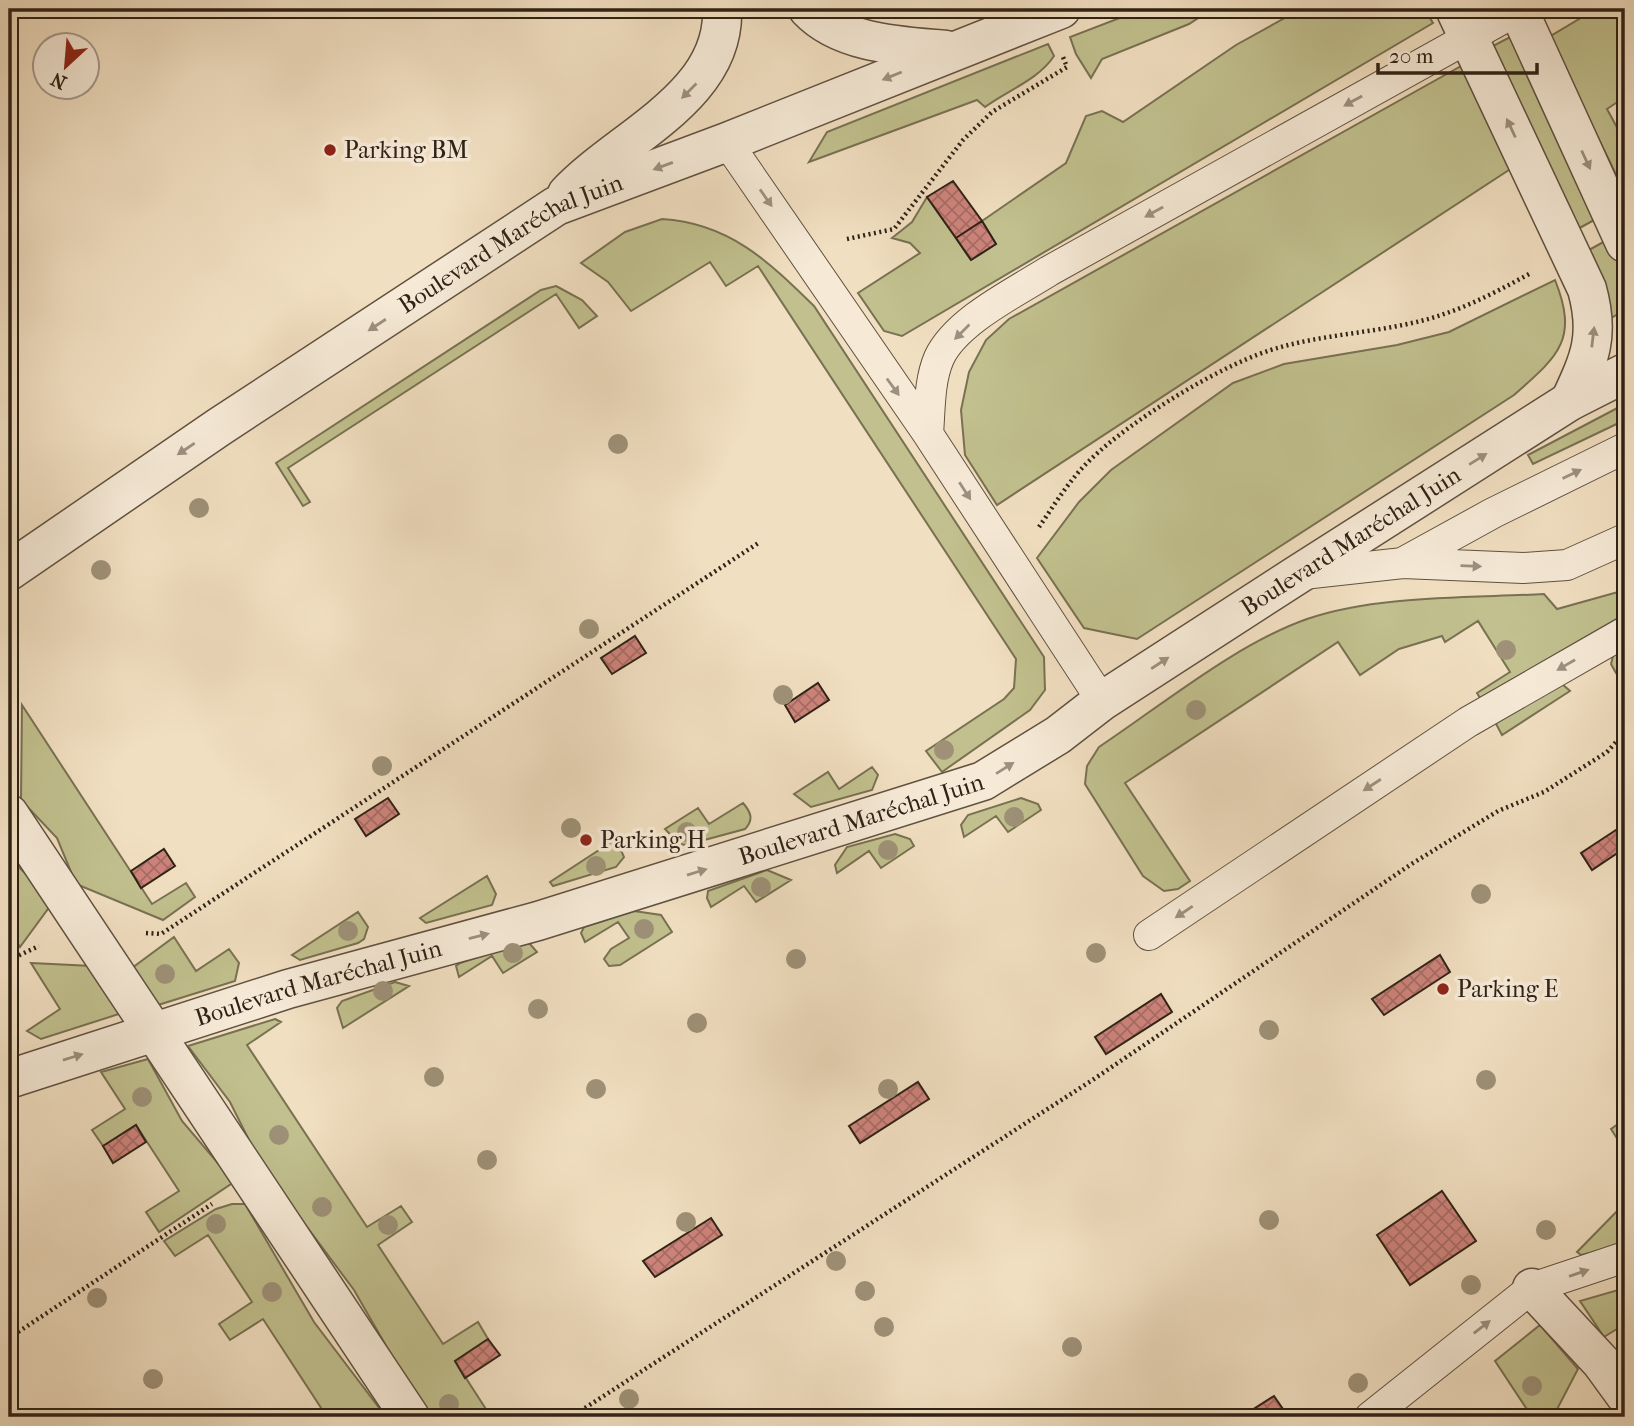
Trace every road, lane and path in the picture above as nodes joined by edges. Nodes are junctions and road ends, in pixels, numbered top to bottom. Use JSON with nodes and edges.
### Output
{"nodes":[{"id":1,"x":722,"y":9,"type":"edge"},
{"id":2,"x":808,"y":9,"type":"edge"},
{"id":3,"x":1061,"y":9,"type":"edge"},
{"id":4,"x":1518,"y":9,"type":"edge"},
{"id":5,"x":1462,"y":22,"type":"edge"},
{"id":6,"x":956,"y":51,"type":"junction"},
{"id":7,"x":1067,"y":67,"type":"dead end"},
{"id":8,"x":727,"y":142,"type":"junction"},
{"id":9,"x":556,"y":206,"type":"junction"},
{"id":10,"x":1625,"y":243,"type":"edge"},
{"id":11,"x":803,"y":252,"type":"junction"},
{"id":12,"x":1569,"y":252,"type":"junction"},
{"id":13,"x":1625,"y":373,"type":"edge"},
{"id":14,"x":1570,"y":401,"type":"junction"},
{"id":15,"x":928,"y":434,"type":"junction"},
{"id":16,"x":1625,"y":449,"type":"edge"},
{"id":17,"x":1625,"y":539,"type":"edge"},
{"id":18,"x":760,"y":542,"type":"dead end"},
{"id":19,"x":1013,"y":563,"type":"junction"},
{"id":20,"x":1403,"y":563,"type":"junction"},
{"id":21,"x":9,"y":571,"type":"edge"},
{"id":22,"x":1297,"y":575,"type":"junction"},
{"id":23,"x":1625,"y":632,"type":"edge"},
{"id":24,"x":1102,"y":701,"type":"junction"},
{"id":25,"x":1625,"y":732,"type":"edge"},
{"id":26,"x":9,"y":814,"type":"edge"},
{"id":27,"x":85,"y":928,"type":"junction"},
{"id":28,"x":1149,"y":935,"type":"dead end"},
{"id":29,"x":153,"y":1033,"type":"junction"},
{"id":30,"x":9,"y":1079,"type":"edge"},
{"id":31,"x":251,"y":1179,"type":"junction"},
{"id":32,"x":1625,"y":1257,"type":"edge"},
{"id":33,"x":1532,"y":1288,"type":"junction"},
{"id":34,"x":9,"y":1338,"type":"edge"},
{"id":35,"x":1625,"y":1395,"type":"edge"},
{"id":36,"x":410,"y":1417,"type":"edge"},
{"id":37,"x":571,"y":1417,"type":"edge"},
{"id":38,"x":1370,"y":1417,"type":"edge"}],
"edges":[{"from":1,"to":9,"type":"street","one_way":true},
{"from":2,"to":6,"type":"street"},
{"from":3,"to":6,"type":"street","name":"Boulevard Maréchal Juin"},
{"from":4,"to":5,"type":"lane"},
{"from":4,"to":10,"type":"street","one_way":true},
{"from":12,"to":5,"type":"street","one_way":true},
{"from":5,"to":15,"type":"lane","one_way":true},
{"from":6,"to":8,"type":"street","name":"Boulevard Maréchal Juin","one_way":true},
{"from":7,"to":11,"type":"path"},
{"from":8,"to":9,"type":"street","name":"Boulevard Maréchal Juin","one_way":true},
{"from":8,"to":11,"type":"lane","one_way":true},
{"from":9,"to":21,"type":"street","name":"Boulevard Maréchal Juin","one_way":true},
{"from":11,"to":15,"type":"lane","one_way":true},
{"from":14,"to":12,"type":"street","one_way":true},
{"from":12,"to":19,"type":"path"},
{"from":13,"to":14,"type":"street","name":"Boulevard Maréchal Juin"},
{"from":22,"to":14,"type":"street","name":"Boulevard Maréchal Juin","one_way":true},
{"from":15,"to":19,"type":"lane","one_way":true},
{"from":20,"to":16,"type":"lane","one_way":true},
{"from":20,"to":17,"type":"lane","one_way":true},
{"from":18,"to":27,"type":"path"},
{"from":19,"to":24,"type":"lane"},
{"from":20,"to":22,"type":"lane"},
{"from":24,"to":22,"type":"street","name":"Boulevard Maréchal Juin","one_way":true},
{"from":23,"to":28,"type":"lane","one_way":true},
{"from":29,"to":24,"type":"street","name":"Boulevard Maréchal Juin","one_way":true},
{"from":25,"to":37,"type":"path"},
{"from":26,"to":27,"type":"street"},
{"from":27,"to":29,"type":"street"},
{"from":30,"to":29,"type":"street","name":"Boulevard Maréchal Juin","one_way":true},
{"from":29,"to":31,"type":"street"},
{"from":31,"to":34,"type":"path"},
{"from":31,"to":36,"type":"street"},
{"from":33,"to":32,"type":"lane","one_way":true},
{"from":33,"to":35,"type":"street"},
{"from":38,"to":33,"type":"lane","one_way":true}]}
